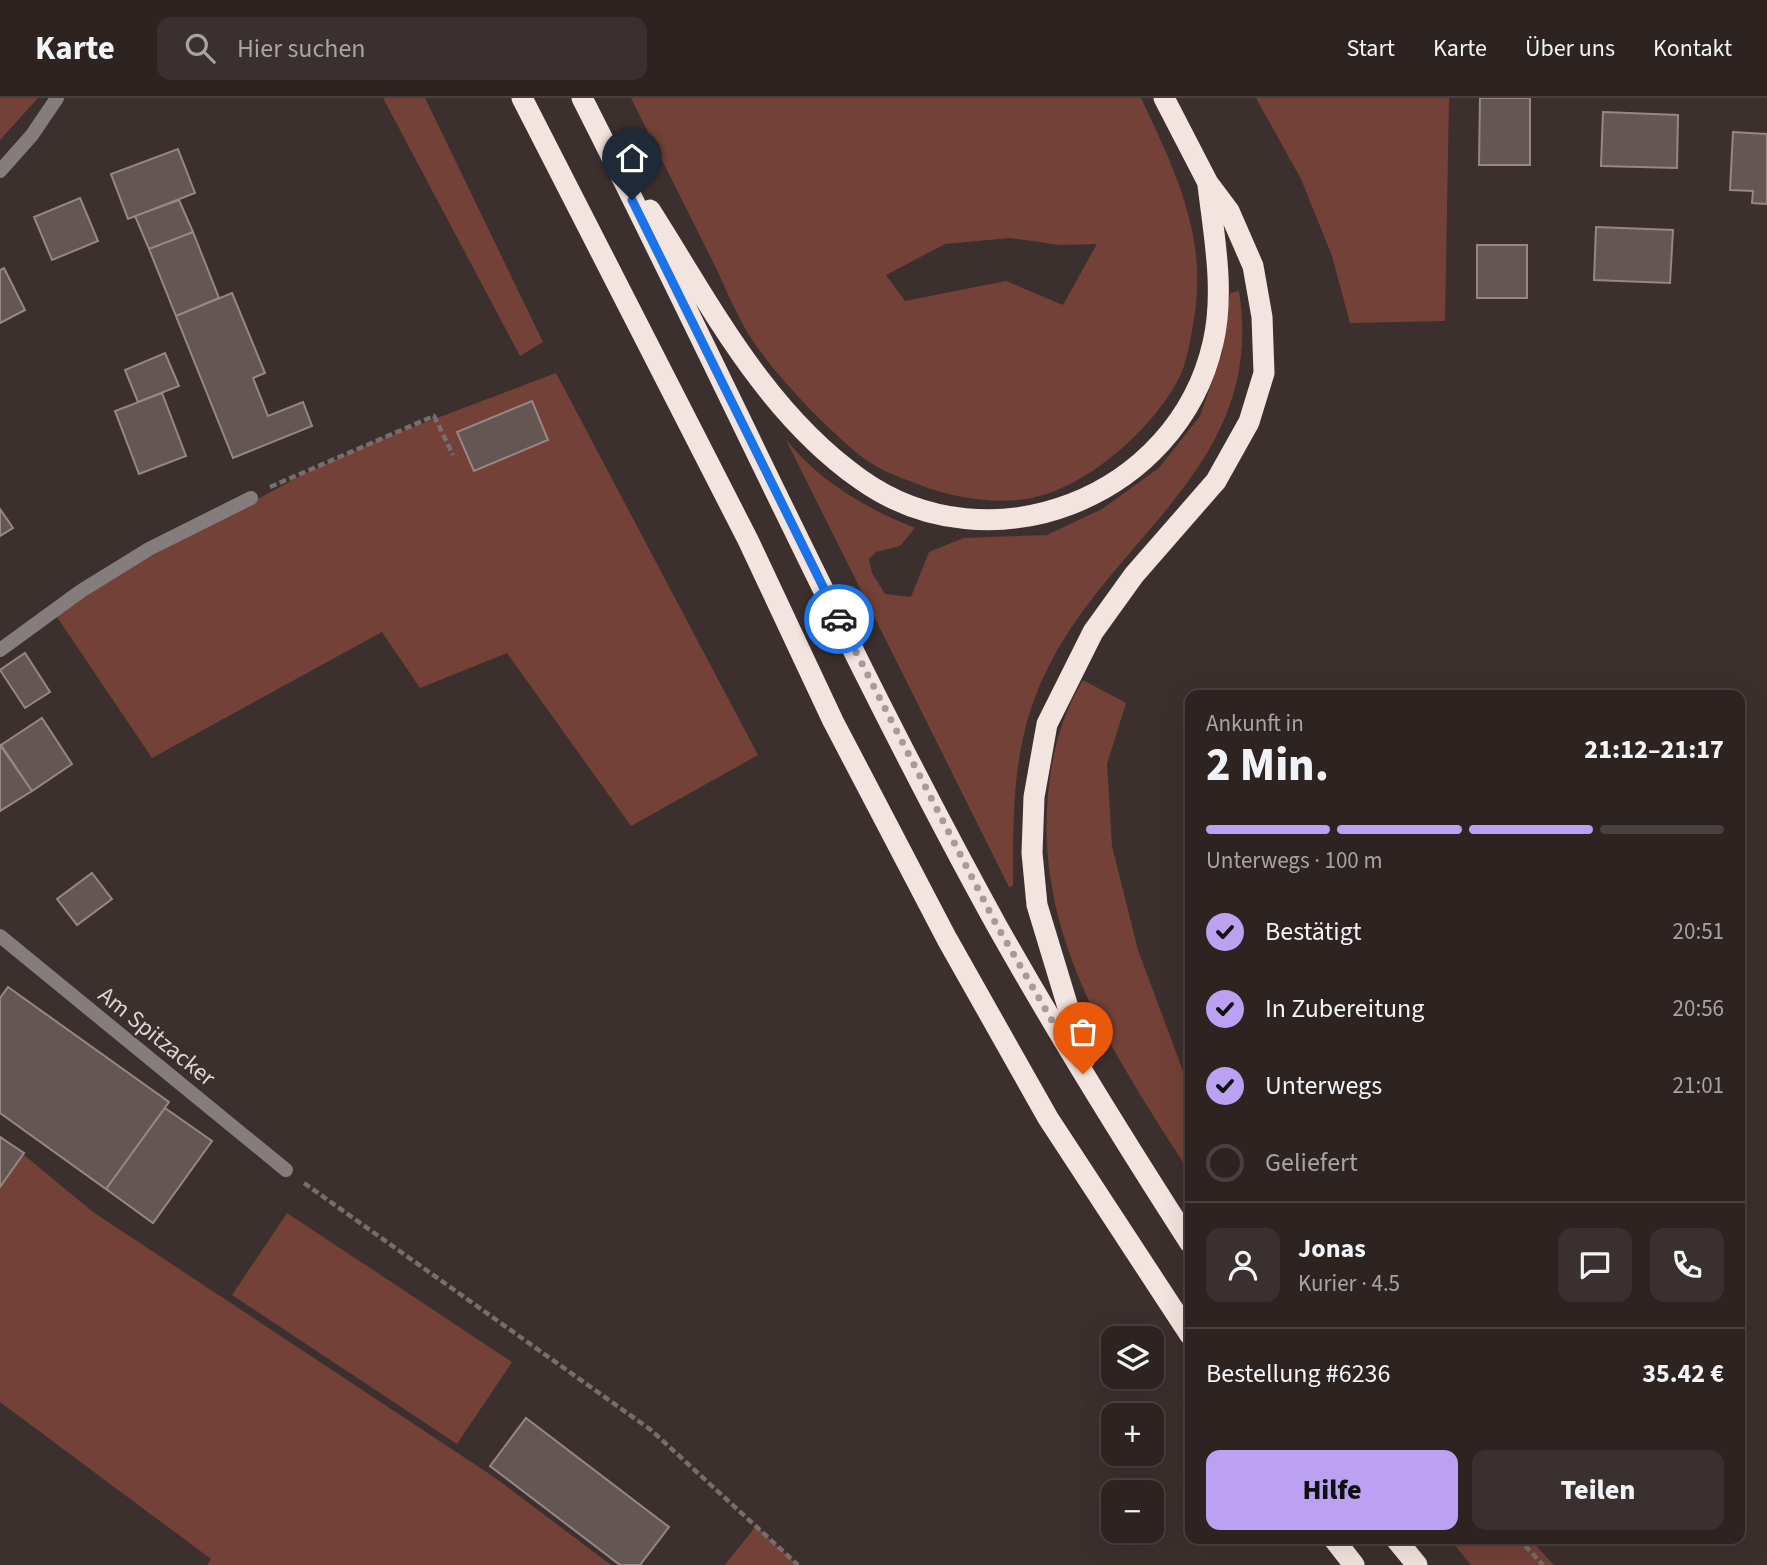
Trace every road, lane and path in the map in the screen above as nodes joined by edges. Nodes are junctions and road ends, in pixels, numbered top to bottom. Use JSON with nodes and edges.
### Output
{"nodes":[{"id":1,"x":57,"y":98,"type":"edge"},
{"id":2,"x":522,"y":98,"type":"edge"},
{"id":3,"x":582,"y":98,"type":"edge"},
{"id":4,"x":1164,"y":98,"type":"edge"},
{"id":5,"x":596,"y":124,"type":"junction"},
{"id":6,"x":0,"y":171,"type":"edge"},
{"id":7,"x":1208,"y":183,"type":"junction"},
{"id":8,"x":453,"y":456,"type":"dead end"},
{"id":9,"x":251,"y":498,"type":"joint"},
{"id":10,"x":0,"y":650,"type":"edge"},
{"id":11,"x":0,"y":936,"type":"edge"},
{"id":12,"x":1095,"y":1095,"type":"junction"},
{"id":13,"x":286,"y":1170,"type":"joint"},
{"id":14,"x":1185,"y":1235,"type":"edge"},
{"id":15,"x":1185,"y":1327,"type":"edge"},
{"id":16,"x":1338,"y":1544,"type":"edge"},
{"id":17,"x":1400,"y":1544,"type":"edge"},
{"id":18,"x":1524,"y":1544,"type":"edge"},
{"id":19,"x":797,"y":1565,"type":"edge"},
{"id":20,"x":1354,"y":1565,"type":"edge"},
{"id":21,"x":1416,"y":1565,"type":"edge"},
{"id":22,"x":1543,"y":1565,"type":"edge"}],
"edges":[{"from":1,"to":6,"type":"street"},
{"from":2,"to":15,"type":"highway"},
{"from":3,"to":5,"type":"highway"},
{"from":4,"to":7,"type":"highway"},
{"from":5,"to":7,"type":"highway"},
{"from":5,"to":12,"type":"highway"},
{"from":7,"to":12,"type":"highway"},
{"from":8,"to":9,"type":"path"},
{"from":9,"to":10,"type":"street"},
{"from":11,"to":13,"type":"street","name":"Am Spitzacker"},
{"from":12,"to":14,"type":"highway"},
{"from":13,"to":19,"type":"path"},
{"from":16,"to":20,"type":"highway"},
{"from":17,"to":21,"type":"highway"},
{"from":18,"to":22,"type":"path"}]}
